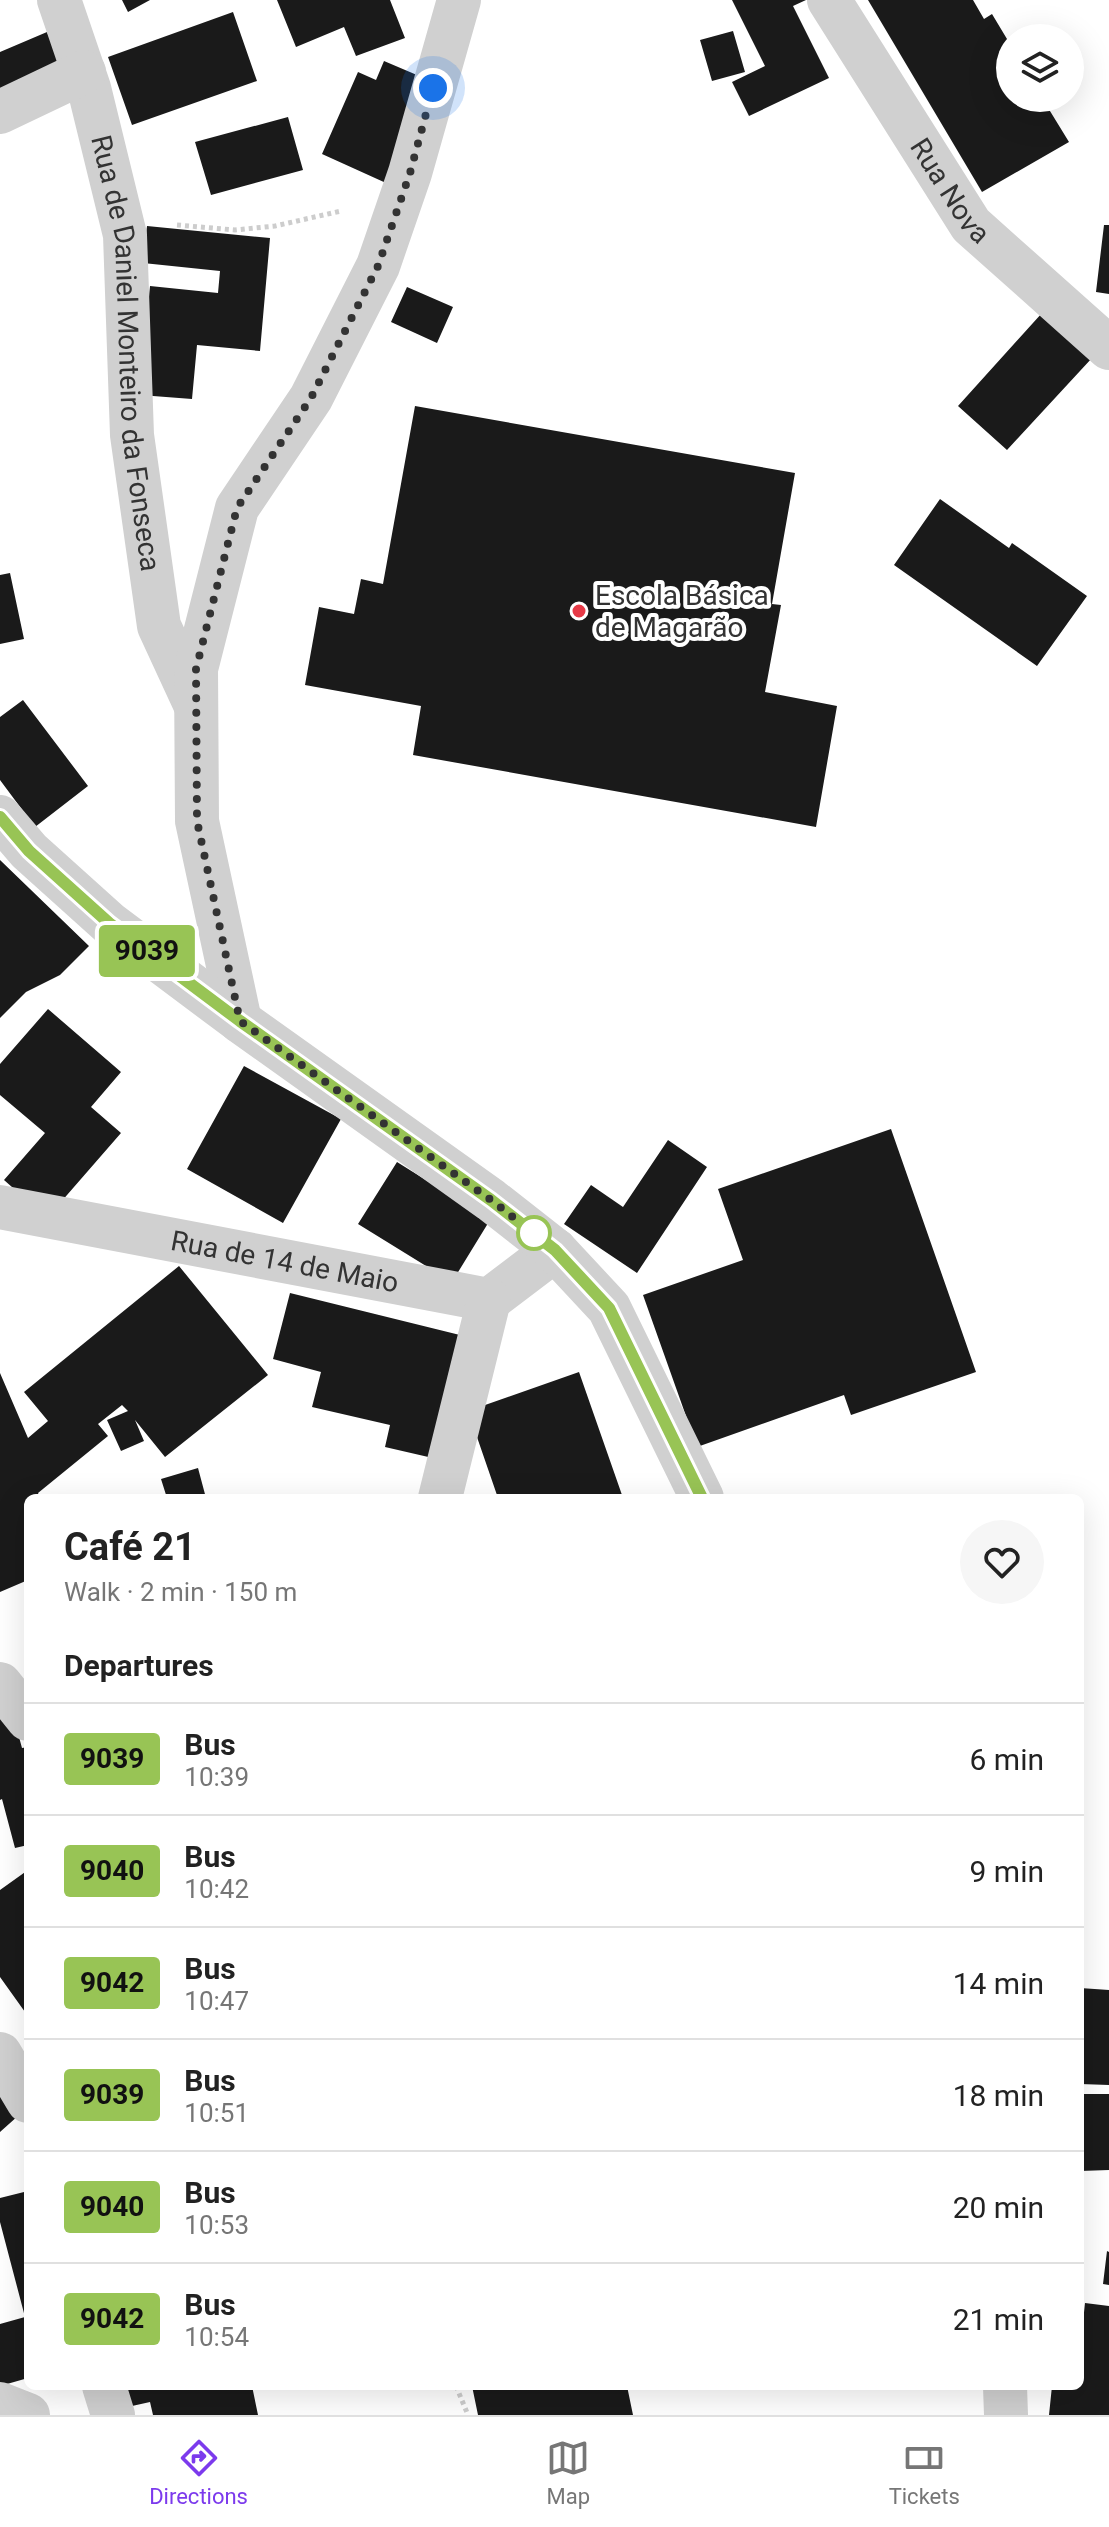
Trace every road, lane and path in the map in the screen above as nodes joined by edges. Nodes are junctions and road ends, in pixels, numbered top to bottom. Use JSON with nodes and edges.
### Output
{"nodes":[{"id":1,"x":59,"y":0,"type":"edge"},
{"id":2,"x":459,"y":0,"type":"edge"},
{"id":3,"x":829,"y":0,"type":"edge"},
{"id":4,"x":84,"y":72,"type":"junction"},
{"id":5,"x":0,"y":112,"type":"edge"},
{"id":6,"x":410,"y":173,"type":"junction"},
{"id":7,"x":120,"y":215,"type":"junction"},
{"id":8,"x":1109,"y":348,"type":"edge"},
{"id":9,"x":196,"y":706,"type":"junction"},
{"id":10,"x":0,"y":817,"type":"edge"},
{"id":11,"x":240,"y":1021,"type":"junction"},
{"id":12,"x":0,"y":1207,"type":"edge"},
{"id":13,"x":555,"y":1250,"type":"junction"},
{"id":14,"x":489,"y":1300,"type":"junction"},
{"id":15,"x":441,"y":1494,"type":"edge"},
{"id":16,"x":700,"y":1494,"type":"edge"},
{"id":17,"x":0,"y":1684,"type":"edge"},
{"id":18,"x":24,"y":1714,"type":"edge"},
{"id":19,"x":0,"y":2054,"type":"edge"},
{"id":20,"x":24,"y":2094,"type":"edge"},
{"id":21,"x":105,"y":2390,"type":"edge"},
{"id":22,"x":458,"y":2390,"type":"edge"},
{"id":23,"x":1005,"y":2390,"type":"edge"},
{"id":24,"x":0,"y":2404,"type":"edge"},
{"id":25,"x":28,"y":2415,"type":"edge"},
{"id":26,"x":113,"y":2415,"type":"edge"},
{"id":27,"x":468,"y":2415,"type":"edge"},
{"id":28,"x":1006,"y":2415,"type":"edge"}],
"edges":[{"from":1,"to":4,"type":"street","name":"Rua de Daniel Monteiro da Fonseca"},
{"from":2,"to":6,"type":"street"},
{"from":3,"to":8,"type":"street","name":"Rua Nova"},
{"from":4,"to":5,"type":"street"},
{"from":4,"to":7,"type":"street","name":"Rua de Daniel Monteiro da Fonseca"},
{"from":6,"to":7,"type":"path"},
{"from":6,"to":9,"type":"street"},
{"from":7,"to":9,"type":"street","name":"Rua de Daniel Monteiro da Fonseca"},
{"from":9,"to":11,"type":"street"},
{"from":10,"to":11,"type":"street"},
{"from":11,"to":13,"type":"street"},
{"from":12,"to":14,"type":"street","name":"Rua de 14 de Maio"},
{"from":13,"to":14,"type":"street"},
{"from":13,"to":16,"type":"street"},
{"from":14,"to":15,"type":"street"},
{"from":17,"to":18,"type":"street"},
{"from":19,"to":20,"type":"street"},
{"from":21,"to":26,"type":"street"},
{"from":22,"to":27,"type":"path"},
{"from":23,"to":28,"type":"street"},
{"from":24,"to":25,"type":"street"}]}
